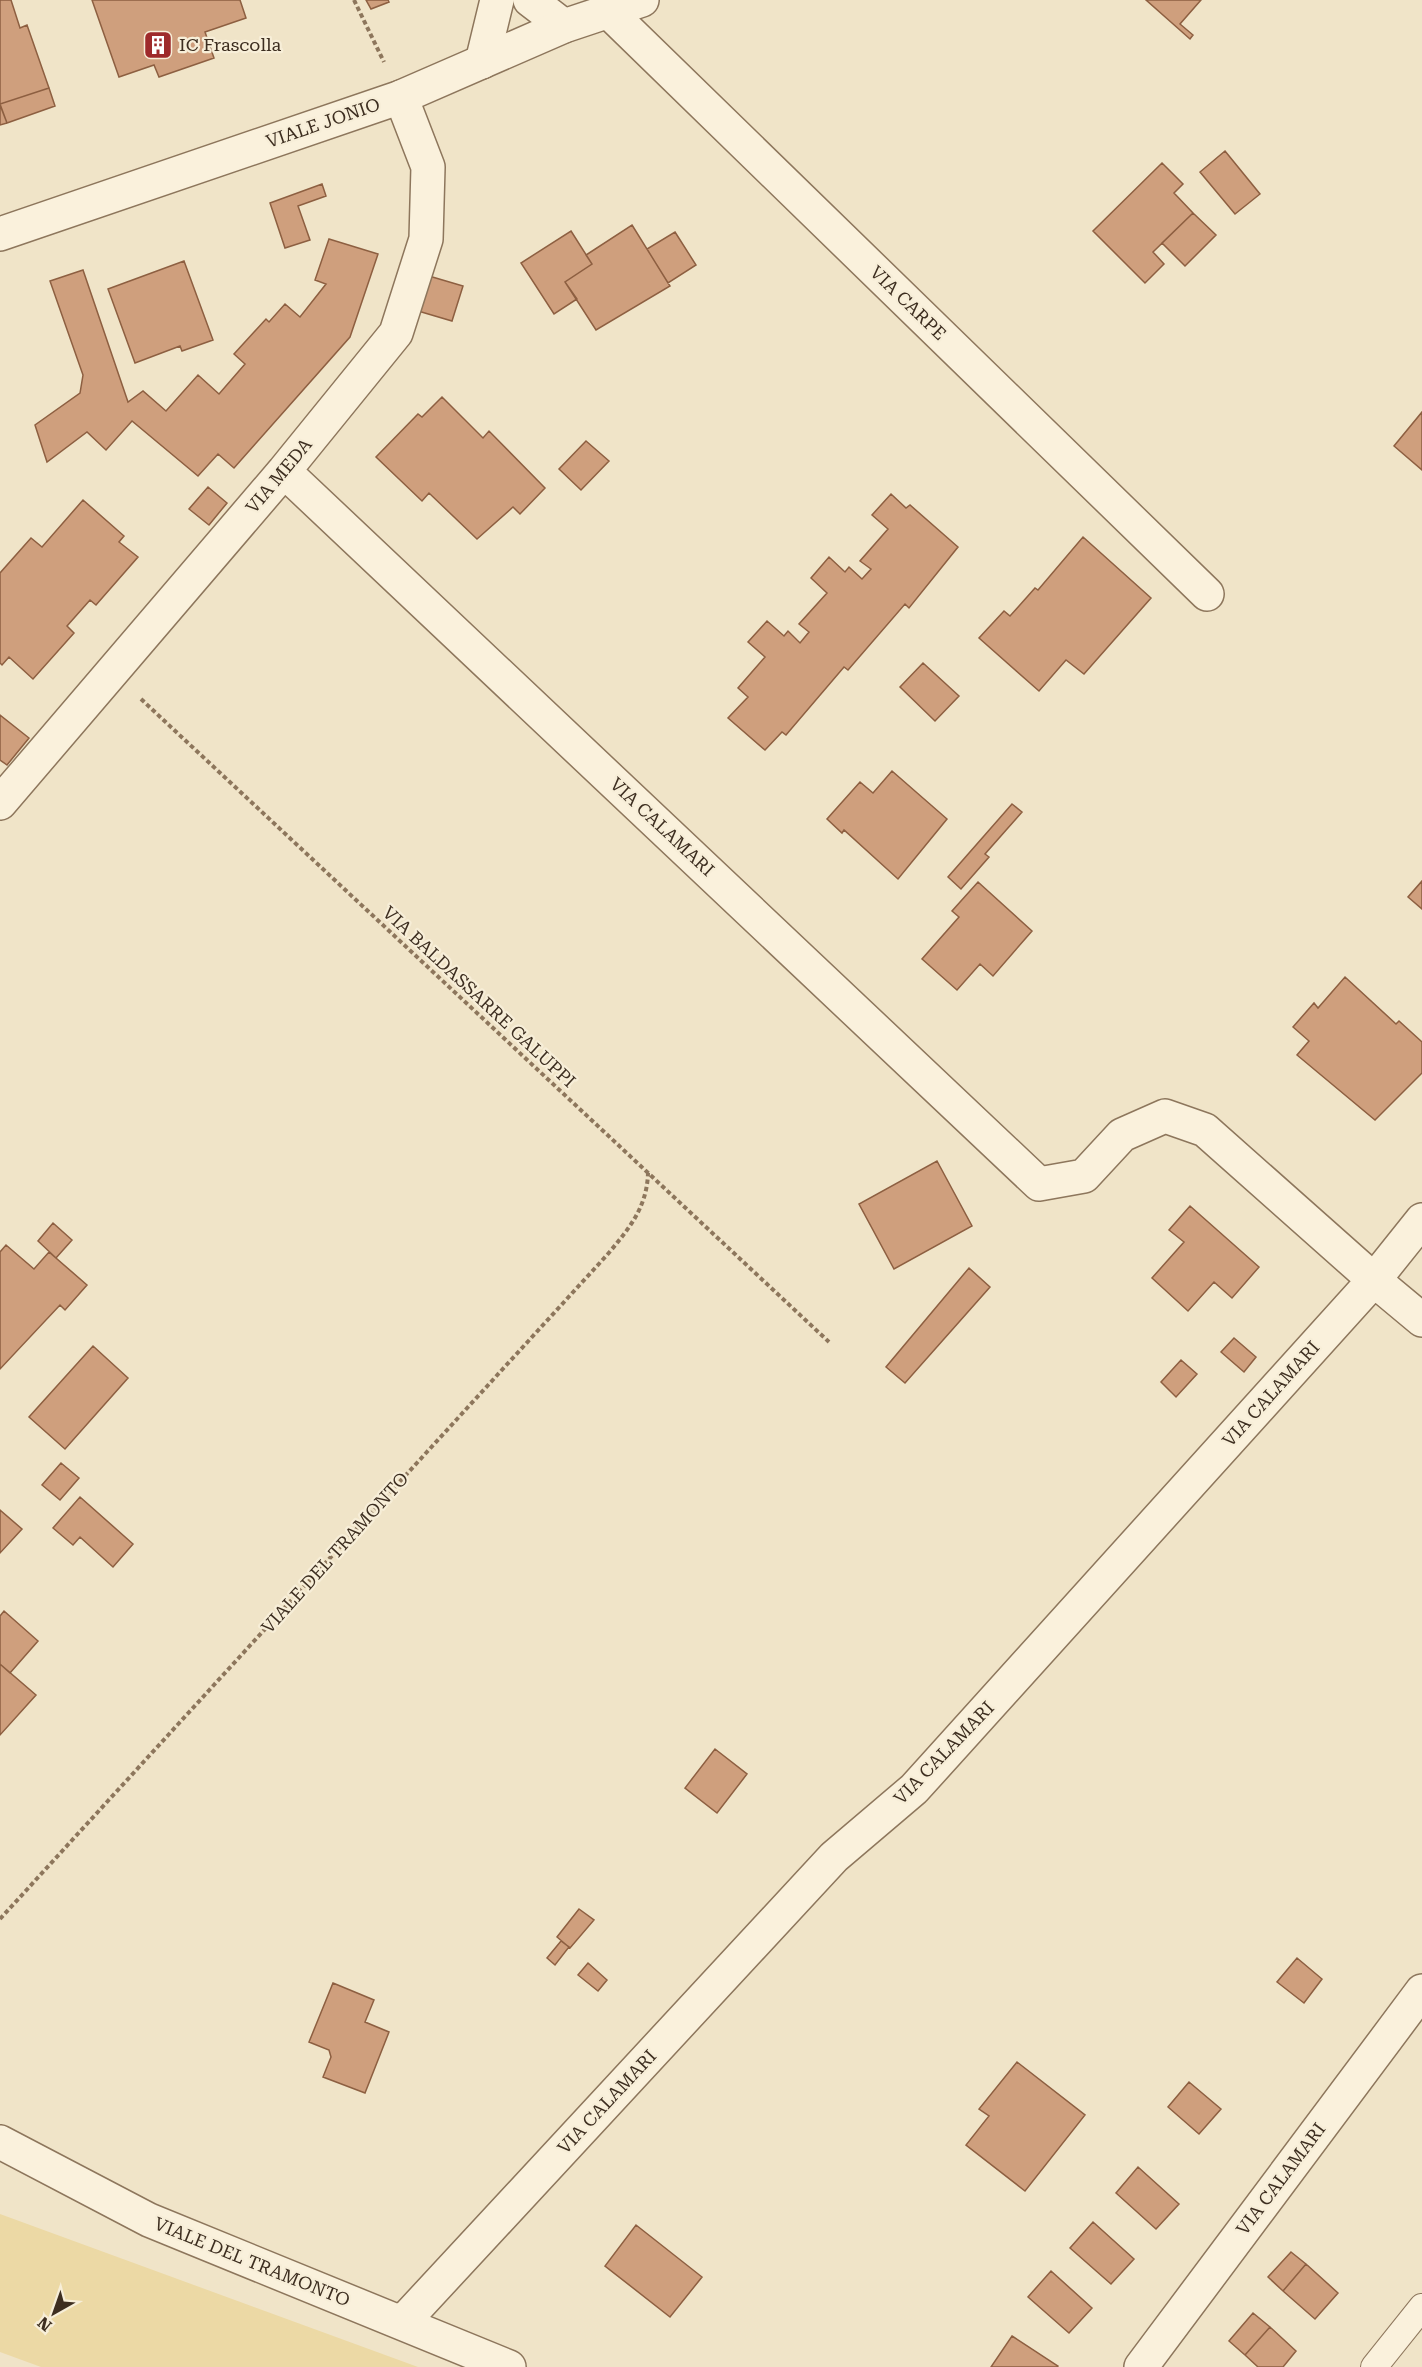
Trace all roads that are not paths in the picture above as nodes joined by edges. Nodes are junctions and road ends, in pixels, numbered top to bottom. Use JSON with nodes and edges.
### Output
{"nodes":[{"id":1,"x":497,"y":0,"type":"edge"},
{"id":2,"x":530,"y":0,"type":"edge"},
{"id":3,"x":642,"y":0,"type":"edge"},
{"id":4,"x":609,"y":12,"type":"junction"},
{"id":5,"x":564,"y":26,"type":"junction"},
{"id":6,"x":482,"y":62,"type":"junction"},
{"id":7,"x":401,"y":97,"type":"junction"},
{"id":8,"x":0,"y":234,"type":"edge"},
{"id":9,"x":284,"y":471,"type":"junction"},
{"id":10,"x":1207,"y":594,"type":"dead end"},
{"id":11,"x":0,"y":803,"type":"edge"},
{"id":12,"x":1422,"y":1220,"type":"edge"},
{"id":13,"x":1374,"y":1280,"type":"junction"},
{"id":14,"x":1422,"y":1320,"type":"edge"},
{"id":15,"x":1422,"y":1991,"type":"edge"},
{"id":16,"x":0,"y":2142,"type":"edge"},
{"id":17,"x":1422,"y":2307,"type":"edge"},
{"id":18,"x":402,"y":2324,"type":"junction"},
{"id":19,"x":510,"y":2367,"type":"edge"},
{"id":20,"x":1141,"y":2367,"type":"edge"},
{"id":21,"x":1374,"y":2367,"type":"edge"}],
"edges":[{"from":1,"to":6,"type":"street"},
{"from":2,"to":5,"type":"street"},
{"from":3,"to":4,"type":"street","name":"VIALE JONIO"},
{"from":4,"to":5,"type":"street","name":"VIALE JONIO"},
{"from":4,"to":10,"type":"street","name":"VIA CARPE"},
{"from":5,"to":6,"type":"street","name":"VIALE JONIO"},
{"from":6,"to":7,"type":"street","name":"VIALE JONIO"},
{"from":7,"to":8,"type":"street","name":"VIALE JONIO"},
{"from":7,"to":9,"type":"street","name":"VIA MEDA"},
{"from":9,"to":11,"type":"street","name":"VIA MEDA"},
{"from":9,"to":13,"type":"street","name":"VIA CALAMARI"},
{"from":12,"to":13,"type":"street","name":"VIA CALAMARI"},
{"from":13,"to":14,"type":"street"},
{"from":13,"to":18,"type":"street","name":"VIA CALAMARI"},
{"from":15,"to":20,"type":"street","name":"VIA CALAMARI"},
{"from":16,"to":18,"type":"street","name":"VIALE DEL TRAMONTO"},
{"from":17,"to":21,"type":"lane"},
{"from":18,"to":19,"type":"street","name":"VIALE DEL TRAMONTO"}]}
